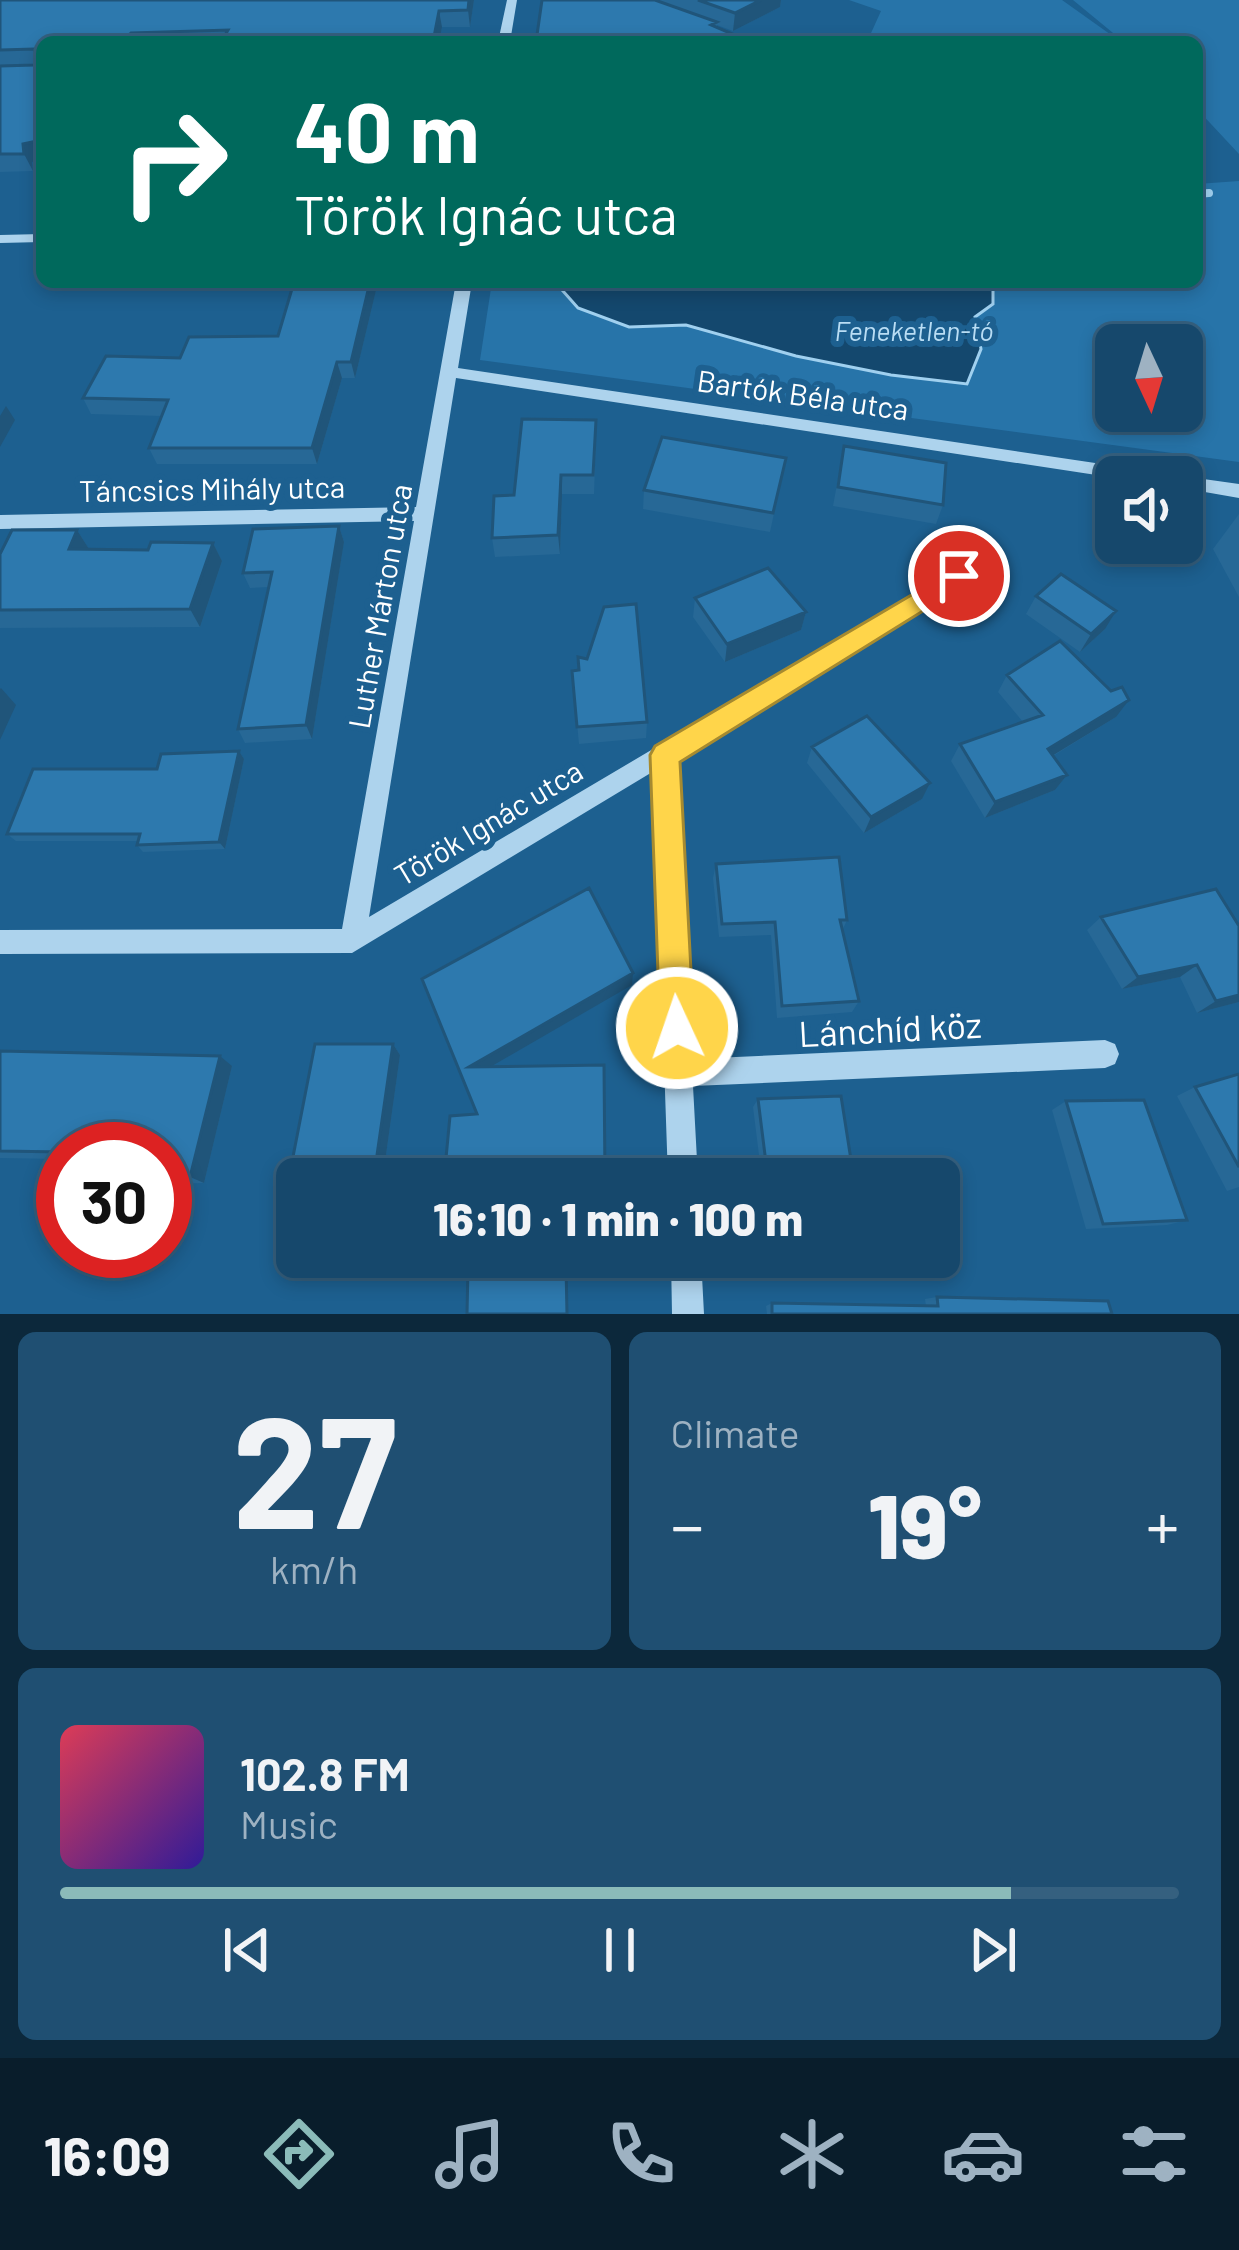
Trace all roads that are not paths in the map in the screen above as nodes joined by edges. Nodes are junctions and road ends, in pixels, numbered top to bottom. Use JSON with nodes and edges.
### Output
{"nodes":[{"id":1,"x":512,"y":0,"type":"edge"},
{"id":2,"x":506,"y":36,"type":"edge"},
{"id":3,"x":36,"y":238,"type":"edge"},
{"id":4,"x":0,"y":239,"type":"edge"},
{"id":5,"x":463,"y":288,"type":"edge"},
{"id":6,"x":448,"y":372,"type":"junction"},
{"id":7,"x":1095,"y":469,"type":"edge"},
{"id":8,"x":1203,"y":485,"type":"edge"},
{"id":9,"x":1239,"y":491,"type":"edge"},
{"id":10,"x":424,"y":514,"type":"junction"},
{"id":11,"x":0,"y":523,"type":"edge"},
{"id":12,"x":959,"y":576,"type":"dead end"},
{"id":13,"x":665,"y":755,"type":"junction"},
{"id":14,"x":352,"y":941,"type":"junction"},
{"id":15,"x":0,"y":942,"type":"edge"},
{"id":16,"x":1105,"y":1054,"type":"dead end"},
{"id":17,"x":679,"y":1073,"type":"junction"},
{"id":18,"x":682,"y":1158,"type":"edge"},
{"id":19,"x":687,"y":1278,"type":"edge"},
{"id":20,"x":688,"y":1314,"type":"edge"}],
"edges":[{"from":1,"to":2,"type":"street"},
{"from":3,"to":4,"type":"street"},
{"from":5,"to":6,"type":"street","name":"Luther Márton utca"},
{"from":6,"to":7,"type":"street","name":"Bartók Béla utca"},
{"from":6,"to":10,"type":"street","name":"Luther Márton utca"},
{"from":8,"to":9,"type":"street"},
{"from":10,"to":11,"type":"street","name":"Táncsics Mihály utca"},
{"from":10,"to":14,"type":"street","name":"Luther Márton utca"},
{"from":12,"to":13,"type":"street","name":"Török Ignác utca"},
{"from":13,"to":14,"type":"street","name":"Török Ignác utca"},
{"from":13,"to":17,"type":"street"},
{"from":14,"to":15,"type":"street"},
{"from":16,"to":17,"type":"street","name":"Lánchíd köz"},
{"from":17,"to":18,"type":"street"},
{"from":19,"to":20,"type":"street"}]}
